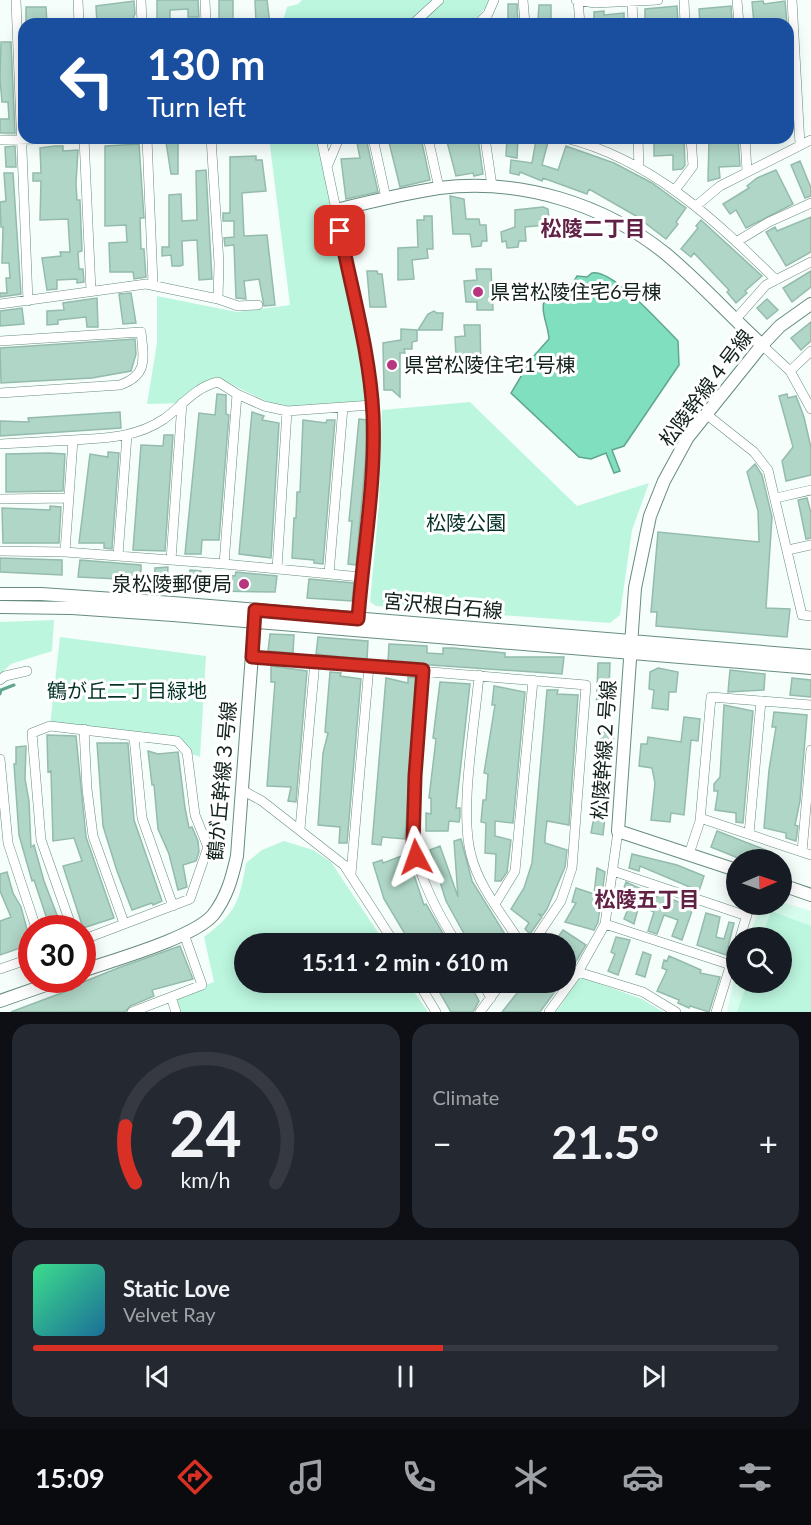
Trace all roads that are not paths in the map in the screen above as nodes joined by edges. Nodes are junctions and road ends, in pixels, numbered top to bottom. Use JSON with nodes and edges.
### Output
{"nodes":[{"id":1,"x":16,"y":0,"type":"edge"},
{"id":2,"x":78,"y":0,"type":"edge"},
{"id":3,"x":141,"y":0,"type":"edge"},
{"id":4,"x":205,"y":0,"type":"edge"},
{"id":5,"x":439,"y":0,"type":"edge"},
{"id":6,"x":494,"y":0,"type":"edge"},
{"id":7,"x":523,"y":0,"type":"edge"},
{"id":8,"x":577,"y":0,"type":"edge"},
{"id":9,"x":658,"y":0,"type":"edge"},
{"id":10,"x":684,"y":0,"type":"edge"},
{"id":11,"x":737,"y":0,"type":"edge"},
{"id":12,"x":792,"y":0,"type":"edge"},
{"id":13,"x":632,"y":1,"type":"edge"},
{"id":14,"x":79,"y":18,"type":"edge"},
{"id":15,"x":142,"y":18,"type":"edge"},
{"id":16,"x":206,"y":18,"type":"edge"},
{"id":17,"x":420,"y":18,"type":"edge"},
{"id":18,"x":484,"y":18,"type":"edge"},
{"id":19,"x":524,"y":18,"type":"edge"},
{"id":20,"x":579,"y":18,"type":"edge"},
{"id":21,"x":633,"y":18,"type":"edge"},
{"id":22,"x":685,"y":18,"type":"edge"},
{"id":23,"x":738,"y":18,"type":"edge"},
{"id":24,"x":793,"y":18,"type":"edge"},
{"id":25,"x":794,"y":36,"type":"edge"},
{"id":26,"x":18,"y":56,"type":"edge"},
{"id":27,"x":0,"y":140,"type":"edge"},
{"id":28,"x":18,"y":140,"type":"edge"},
{"id":29,"x":811,"y":140,"type":"edge"},
{"id":30,"x":21,"y":144,"type":"edge"},
{"id":31,"x":84,"y":144,"type":"edge"},
{"id":32,"x":147,"y":144,"type":"edge"},
{"id":33,"x":211,"y":144,"type":"edge"},
{"id":34,"x":322,"y":144,"type":"edge"},
{"id":35,"x":336,"y":144,"type":"edge"},
{"id":36,"x":374,"y":144,"type":"edge"},
{"id":37,"x":429,"y":144,"type":"edge"},
{"id":38,"x":486,"y":144,"type":"edge"},
{"id":39,"x":590,"y":144,"type":"edge"},
{"id":40,"x":638,"y":144,"type":"edge"},
{"id":41,"x":691,"y":144,"type":"edge"},
{"id":42,"x":745,"y":144,"type":"edge"},
{"id":43,"x":800,"y":145,"type":"junction"},
{"id":44,"x":327,"y":166,"type":"junction"},
{"id":45,"x":639,"y":168,"type":"junction"},
{"id":46,"x":747,"y":171,"type":"junction"},
{"id":47,"x":492,"y":186,"type":"junction"},
{"id":48,"x":439,"y":188,"type":"junction"},
{"id":49,"x":675,"y":190,"type":"junction"},
{"id":50,"x":386,"y":198,"type":"junction"},
{"id":51,"x":811,"y":203,"type":"edge"},
{"id":52,"x":696,"y":206,"type":"junction"},
{"id":53,"x":336,"y":210,"type":"junction"},
{"id":54,"x":736,"y":242,"type":"junction"},
{"id":55,"x":811,"y":262,"type":"edge"},
{"id":56,"x":776,"y":280,"type":"junction"},
{"id":57,"x":153,"y":284,"type":"junction"},
{"id":58,"x":91,"y":291,"type":"junction"},
{"id":59,"x":218,"y":299,"type":"junction"},
{"id":60,"x":28,"y":301,"type":"junction"},
{"id":61,"x":0,"y":304,"type":"edge"},
{"id":62,"x":811,"y":304,"type":"edge"},
{"id":63,"x":258,"y":305,"type":"dead end"},
{"id":64,"x":735,"y":320,"type":"junction"},
{"id":65,"x":0,"y":341,"type":"edge"},
{"id":66,"x":762,"y":345,"type":"junction"},
{"id":67,"x":811,"y":351,"type":"edge"},
{"id":68,"x":790,"y":371,"type":"junction"},
{"id":69,"x":0,"y":393,"type":"edge"},
{"id":70,"x":237,"y":394,"type":"junction"},
{"id":71,"x":182,"y":403,"type":"junction"},
{"id":72,"x":372,"y":405,"type":"junction"},
{"id":73,"x":343,"y":407,"type":"junction"},
{"id":74,"x":811,"y":409,"type":"edge"},
{"id":75,"x":286,"y":411,"type":"junction"},
{"id":76,"x":706,"y":414,"type":"junction"},
{"id":77,"x":127,"y":435,"type":"junction"},
{"id":78,"x":72,"y":440,"type":"junction"},
{"id":79,"x":0,"y":444,"type":"edge"},
{"id":80,"x":811,"y":490,"type":"edge"},
{"id":81,"x":69,"y":498,"type":"junction"},
{"id":82,"x":776,"y":498,"type":"junction"},
{"id":83,"x":0,"y":499,"type":"edge"},
{"id":84,"x":811,"y":544,"type":"edge"},
{"id":85,"x":788,"y":550,"type":"junction"},
{"id":86,"x":0,"y":551,"type":"edge"},
{"id":87,"x":65,"y":552,"type":"junction"},
{"id":88,"x":118,"y":556,"type":"junction"},
{"id":89,"x":171,"y":560,"type":"junction"},
{"id":90,"x":224,"y":564,"type":"junction"},
{"id":91,"x":277,"y":569,"type":"junction"},
{"id":92,"x":329,"y":574,"type":"junction"},
{"id":93,"x":361,"y":577,"type":"junction"},
{"id":94,"x":0,"y":594,"type":"edge"},
{"id":95,"x":0,"y":607,"type":"edge"},
{"id":96,"x":254,"y":616,"type":"junction"},
{"id":97,"x":811,"y":616,"type":"edge"},
{"id":98,"x":358,"y":619,"type":"junction"},
{"id":99,"x":356,"y":632,"type":"junction"},
{"id":100,"x":631,"y":648,"type":"junction"},
{"id":101,"x":811,"y":656,"type":"edge"},
{"id":102,"x":252,"y":657,"type":"junction"},
{"id":103,"x":315,"y":661,"type":"junction"},
{"id":104,"x":369,"y":666,"type":"junction"},
{"id":105,"x":811,"y":668,"type":"edge"},
{"id":106,"x":423,"y":670,"type":"junction"},
{"id":107,"x":27,"y":671,"type":"dead end"},
{"id":108,"x":479,"y":675,"type":"junction"},
{"id":109,"x":0,"y":680,"type":"edge"},
{"id":110,"x":533,"y":680,"type":"junction"},
{"id":111,"x":761,"y":701,"type":"junction"},
{"id":112,"x":811,"y":705,"type":"edge"},
{"id":113,"x":84,"y":729,"type":"junction"},
{"id":114,"x":134,"y":737,"type":"junction"},
{"id":115,"x":811,"y":750,"type":"edge"},
{"id":116,"x":0,"y":759,"type":"edge"},
{"id":117,"x":242,"y":790,"type":"junction"},
{"id":118,"x":700,"y":818,"type":"junction"},
{"id":119,"x":300,"y":829,"type":"junction"},
{"id":120,"x":618,"y":831,"type":"junction"},
{"id":121,"x":749,"y":834,"type":"junction"},
{"id":122,"x":689,"y":854,"type":"junction"},
{"id":123,"x":806,"y":854,"type":"edge"},
{"id":124,"x":726,"y":867,"type":"edge"},
{"id":125,"x":613,"y":870,"type":"junction"},
{"id":126,"x":351,"y":874,"type":"junction"},
{"id":127,"x":792,"y":888,"type":"edge"},
{"id":128,"x":811,"y":895,"type":"edge"},
{"id":129,"x":495,"y":904,"type":"junction"},
{"id":130,"x":173,"y":906,"type":"junction"},
{"id":131,"x":726,"y":908,"type":"edge"},
{"id":132,"x":32,"y":915,"type":"edge"},
{"id":133,"x":67,"y":915,"type":"edge"},
{"id":134,"x":747,"y":915,"type":"edge"},
{"id":135,"x":124,"y":923,"type":"junction"},
{"id":136,"x":605,"y":924,"type":"junction"},
{"id":137,"x":743,"y":927,"type":"edge"},
{"id":138,"x":387,"y":933,"type":"edge"},
{"id":139,"x":450,"y":933,"type":"edge"},
{"id":140,"x":514,"y":933,"type":"edge"},
{"id":141,"x":540,"y":933,"type":"edge"},
{"id":142,"x":96,"y":934,"type":"edge"},
{"id":143,"x":184,"y":934,"type":"junction"},
{"id":144,"x":18,"y":963,"type":"edge"},
{"id":145,"x":726,"y":963,"type":"edge"},
{"id":146,"x":96,"y":966,"type":"edge"},
{"id":147,"x":0,"y":969,"type":"edge"},
{"id":148,"x":578,"y":972,"type":"junction"},
{"id":149,"x":726,"y":981,"type":"edge"},
{"id":150,"x":23,"y":993,"type":"edge"},
{"id":151,"x":425,"y":993,"type":"edge"},
{"id":152,"x":488,"y":993,"type":"edge"},
{"id":153,"x":494,"y":993,"type":"edge"},
{"id":154,"x":171,"y":997,"type":"junction"},
{"id":155,"x":491,"y":998,"type":"junction"},
{"id":156,"x":0,"y":1001,"type":"edge"},
{"id":157,"x":132,"y":1012,"type":"edge"},
{"id":158,"x":176,"y":1012,"type":"edge"},
{"id":159,"x":436,"y":1012,"type":"edge"},
{"id":160,"x":480,"y":1012,"type":"edge"},
{"id":161,"x":549,"y":1012,"type":"edge"},
{"id":162,"x":676,"y":1012,"type":"edge"},
{"id":163,"x":716,"y":1012,"type":"edge"}],
"edges":[{"from":1,"to":26,"type":"street"},
{"from":2,"to":14,"type":"street"},
{"from":3,"to":15,"type":"street"},
{"from":4,"to":16,"type":"street"},
{"from":5,"to":17,"type":"street"},
{"from":6,"to":18,"type":"street"},
{"from":7,"to":19,"type":"street"},
{"from":8,"to":13,"type":"street"},
{"from":8,"to":20,"type":"street"},
{"from":9,"to":13,"type":"street"},
{"from":10,"to":22,"type":"street"},
{"from":11,"to":23,"type":"street"},
{"from":12,"to":24,"type":"street"},
{"from":13,"to":21,"type":"street"},
{"from":25,"to":43,"type":"street"},
{"from":27,"to":28,"type":"street"},
{"from":29,"to":43,"type":"street"},
{"from":30,"to":60,"type":"street"},
{"from":31,"to":58,"type":"street"},
{"from":32,"to":57,"type":"street"},
{"from":33,"to":59,"type":"street"},
{"from":34,"to":44,"type":"street"},
{"from":35,"to":44,"type":"street"},
{"from":36,"to":50,"type":"street"},
{"from":37,"to":48,"type":"street"},
{"from":38,"to":47,"type":"street"},
{"from":39,"to":45,"type":"street"},
{"from":40,"to":45,"type":"street"},
{"from":41,"to":49,"type":"street"},
{"from":42,"to":46,"type":"street"},
{"from":43,"to":46,"type":"street"},
{"from":44,"to":53,"type":"street"},
{"from":45,"to":49,"type":"street"},
{"from":46,"to":52,"type":"street"},
{"from":47,"to":48,"type":"street"},
{"from":47,"to":64,"type":"street"},
{"from":48,"to":50,"type":"street"},
{"from":49,"to":52,"type":"street"},
{"from":50,"to":53,"type":"street"},
{"from":51,"to":54,"type":"street"},
{"from":52,"to":54,"type":"street"},
{"from":53,"to":72,"type":"street"},
{"from":54,"to":56,"type":"street"},
{"from":55,"to":56,"type":"street"},
{"from":56,"to":64,"type":"street"},
{"from":57,"to":58,"type":"street"},
{"from":57,"to":59,"type":"street"},
{"from":58,"to":60,"type":"street"},
{"from":59,"to":63,"type":"street"},
{"from":60,"to":61,"type":"street"},
{"from":62,"to":66,"type":"street","name":"松陵幹線４号線"},
{"from":64,"to":66,"type":"street"},
{"from":65,"to":69,"type":"street"},
{"from":66,"to":68,"type":"street"},
{"from":66,"to":76,"type":"street","name":"松陵幹線４号線"},
{"from":67,"to":68,"type":"street"},
{"from":68,"to":74,"type":"street"},
{"from":70,"to":71,"type":"street"},
{"from":70,"to":75,"type":"street"},
{"from":70,"to":90,"type":"street"},
{"from":71,"to":77,"type":"street"},
{"from":71,"to":89,"type":"street"},
{"from":72,"to":73,"type":"street"},
{"from":72,"to":93,"type":"street"},
{"from":73,"to":75,"type":"street"},
{"from":73,"to":92,"type":"street"},
{"from":75,"to":91,"type":"street"},
{"from":76,"to":82,"type":"street"},
{"from":76,"to":100,"type":"street","name":"松陵幹線４号線"},
{"from":77,"to":78,"type":"street"},
{"from":77,"to":88,"type":"street"},
{"from":78,"to":79,"type":"street"},
{"from":78,"to":81,"type":"street"},
{"from":80,"to":82,"type":"street"},
{"from":81,"to":83,"type":"street"},
{"from":81,"to":87,"type":"street"},
{"from":82,"to":85,"type":"street"},
{"from":84,"to":85,"type":"street"},
{"from":85,"to":97,"type":"street"},
{"from":86,"to":87,"type":"street"},
{"from":87,"to":88,"type":"street"},
{"from":88,"to":89,"type":"street"},
{"from":89,"to":90,"type":"street"},
{"from":90,"to":91,"type":"street"},
{"from":91,"to":92,"type":"street"},
{"from":92,"to":93,"type":"street"},
{"from":93,"to":98,"type":"street"},
{"from":94,"to":96,"type":"street","name":"宮沢根白石線"},
{"from":95,"to":96,"type":"street"},
{"from":96,"to":98,"type":"street","name":"宮沢根白石線"},
{"from":96,"to":99,"type":"street"},
{"from":96,"to":102,"type":"street","name":"鶴が丘幹線３号線"},
{"from":98,"to":99,"type":"street"},
{"from":98,"to":100,"type":"street","name":"宮沢根白石線"},
{"from":99,"to":100,"type":"street"},
{"from":100,"to":101,"type":"street","name":"宮沢根白石線"},
{"from":100,"to":105,"type":"street"},
{"from":100,"to":120,"type":"street","name":"松陵幹線２号線"},
{"from":102,"to":103,"type":"street"},
{"from":102,"to":117,"type":"street","name":"鶴が丘幹線３号線"},
{"from":103,"to":104,"type":"street"},
{"from":103,"to":119,"type":"street"},
{"from":104,"to":106,"type":"street"},
{"from":104,"to":126,"type":"street"},
{"from":106,"to":108,"type":"street"},
{"from":106,"to":139,"type":"street"},
{"from":107,"to":109,"type":"street"},
{"from":108,"to":110,"type":"street"},
{"from":108,"to":129,"type":"street"},
{"from":110,"to":129,"type":"street"},
{"from":110,"to":141,"type":"street"},
{"from":111,"to":112,"type":"street"},
{"from":111,"to":118,"type":"street"},
{"from":111,"to":121,"type":"street"},
{"from":113,"to":114,"type":"street"},
{"from":113,"to":133,"type":"street"},
{"from":113,"to":135,"type":"street"},
{"from":114,"to":130,"type":"street"},
{"from":114,"to":130,"type":"street"},
{"from":115,"to":123,"type":"street"},
{"from":116,"to":132,"type":"street"},
{"from":117,"to":119,"type":"street"},
{"from":117,"to":143,"type":"street","name":"鶴が丘幹線３号線"},
{"from":118,"to":121,"type":"street"},
{"from":118,"to":122,"type":"street"},
{"from":119,"to":126,"type":"street"},
{"from":120,"to":122,"type":"street","name":"松陵幹線２号線"},
{"from":120,"to":125,"type":"street"},
{"from":121,"to":123,"type":"street"},
{"from":122,"to":124,"type":"street","name":"松陵幹線２号線"},
{"from":125,"to":131,"type":"street"},
{"from":125,"to":136,"type":"street"},
{"from":126,"to":138,"type":"street"},
{"from":127,"to":128,"type":"street"},
{"from":129,"to":140,"type":"street"},
{"from":130,"to":135,"type":"street"},
{"from":134,"to":137,"type":"street"},
{"from":135,"to":142,"type":"street"},
{"from":136,"to":145,"type":"street"},
{"from":136,"to":148,"type":"street"},
{"from":143,"to":146,"type":"street","name":"鶴が丘幹線３号線"},
{"from":143,"to":154,"type":"street"},
{"from":144,"to":147,"type":"street"},
{"from":148,"to":161,"type":"street"},
{"from":148,"to":162,"type":"street"},
{"from":149,"to":163,"type":"street"},
{"from":150,"to":156,"type":"street"},
{"from":151,"to":159,"type":"street"},
{"from":152,"to":155,"type":"street"},
{"from":153,"to":155,"type":"street"},
{"from":154,"to":157,"type":"street"},
{"from":154,"to":158,"type":"street"},
{"from":155,"to":160,"type":"street"}]}
